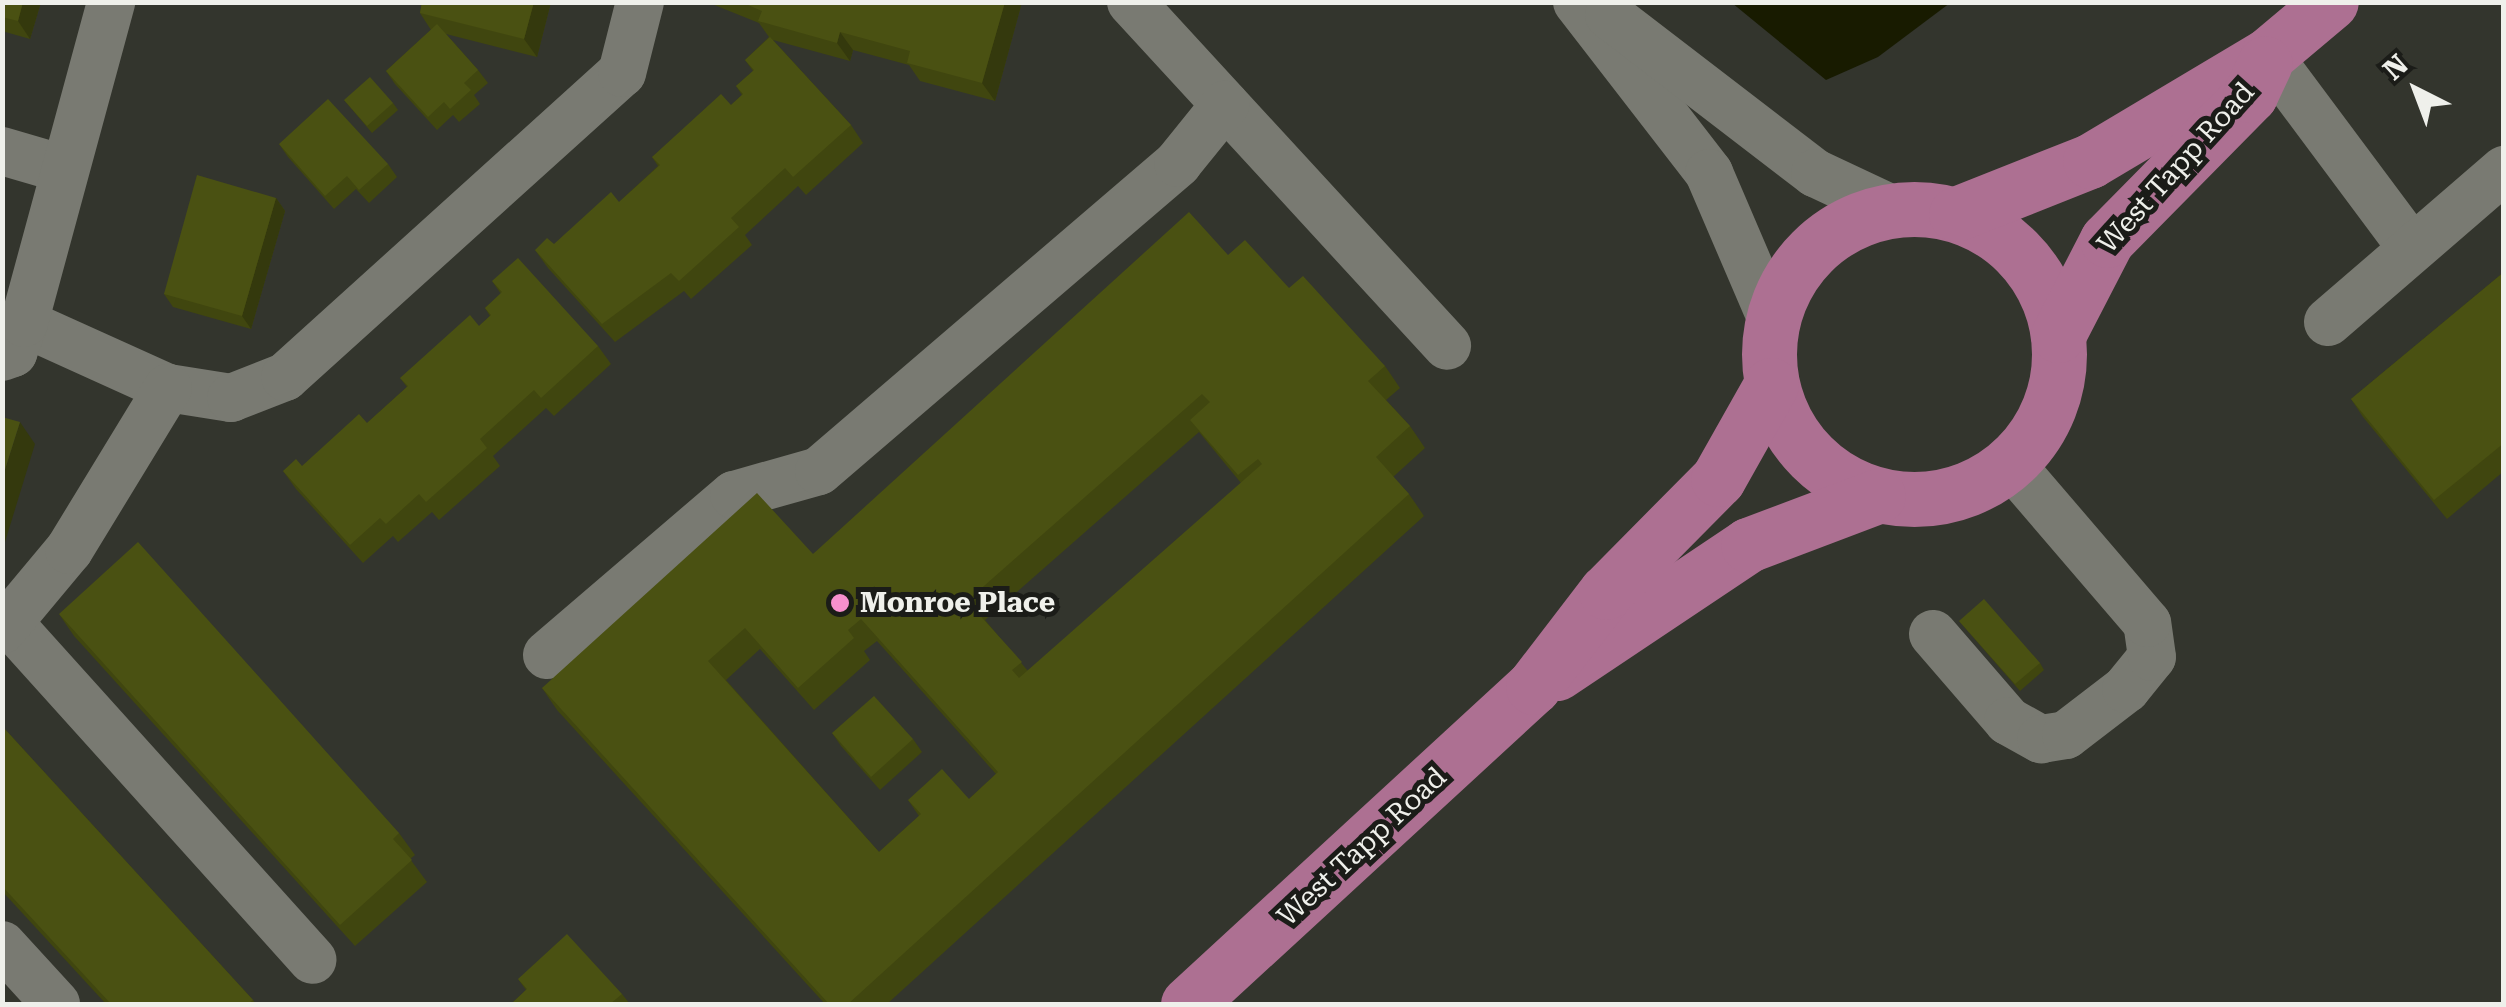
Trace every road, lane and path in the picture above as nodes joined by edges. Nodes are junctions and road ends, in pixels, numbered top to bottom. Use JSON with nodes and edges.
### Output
{"nodes":[{"id":1,"x":111,"y":2,"type":"edge"},
{"id":2,"x":640,"y":2,"type":"edge"},
{"id":3,"x":1577,"y":2,"type":"edge"},
{"id":4,"x":1590,"y":2,"type":"edge"},
{"id":5,"x":2331,"y":2,"type":"edge"},
{"id":6,"x":1151,"y":9,"type":"edge"},
{"id":7,"x":2268,"y":55,"type":"junction"},
{"id":8,"x":1225,"y":105,"type":"junction"},
{"id":9,"x":2,"y":152,"type":"edge"},
{"id":10,"x":63,"y":169,"type":"junction"},
{"id":11,"x":2504,"y":170,"type":"edge"},
{"id":12,"x":1894,"y":210,"type":"junction"},
{"id":13,"x":1956,"y":214,"type":"junction"},
{"id":14,"x":2412,"y":248,"type":"junction"},
{"id":15,"x":1772,"y":320,"type":"junction"},
{"id":16,"x":2328,"y":322,"type":"dead end"},
{"id":17,"x":2058,"y":335,"type":"junction"},
{"id":18,"x":13,"y":340,"type":"edge"},
{"id":19,"x":1447,"y":346,"type":"dead end"},
{"id":20,"x":1772,"y":385,"type":"junction"},
{"id":21,"x":168,"y":388,"type":"junction"},
{"id":22,"x":2010,"y":463,"type":"junction"},
{"id":23,"x":1878,"y":496,"type":"junction"},
{"id":24,"x":5,"y":622,"type":"edge"},
{"id":25,"x":1933,"y":634,"type":"dead end"},
{"id":26,"x":548,"y":655,"type":"dead end"},
{"id":27,"x":1533,"y":687,"type":"junction"},
{"id":28,"x":2,"y":945,"type":"edge"},
{"id":29,"x":312,"y":960,"type":"dead end"},
{"id":30,"x":56,"y":1004,"type":"edge"},
{"id":31,"x":1188,"y":1004,"type":"edge"}],
"edges":[{"from":1,"to":10,"type":"street"},
{"from":2,"to":21,"type":"street"},
{"from":3,"to":15,"type":"street"},
{"from":4,"to":12,"type":"street"},
{"from":5,"to":7,"type":"main road","name":"West Tapp Road"},
{"from":6,"to":8,"type":"street"},
{"from":7,"to":13,"type":"main road","name":"West Tapp Road"},
{"from":7,"to":14,"type":"street"},
{"from":7,"to":17,"type":"main road","name":"West Tapp Road"},
{"from":8,"to":19,"type":"street"},
{"from":8,"to":26,"type":"street"},
{"from":9,"to":10,"type":"street"},
{"from":10,"to":18,"type":"street"},
{"from":11,"to":14,"type":"street"},
{"from":12,"to":13,"type":"main road","name":"West Tapp Road"},
{"from":12,"to":15,"type":"main road","name":"West Tapp Road"},
{"from":13,"to":17,"type":"main road","name":"West Tapp Road"},
{"from":14,"to":16,"type":"street"},
{"from":15,"to":20,"type":"main road","name":"West Tapp Road"},
{"from":17,"to":22,"type":"main road","name":"West Tapp Road"},
{"from":18,"to":21,"type":"street"},
{"from":20,"to":23,"type":"main road","name":"West Tapp Road"},
{"from":20,"to":27,"type":"main road","name":"West Tapp Road"},
{"from":21,"to":24,"type":"street"},
{"from":22,"to":23,"type":"main road","name":"West Tapp Road"},
{"from":22,"to":25,"type":"street"},
{"from":23,"to":27,"type":"main road","name":"West Tapp Road"},
{"from":24,"to":29,"type":"street"},
{"from":27,"to":31,"type":"main road","name":"West Tapp Road"},
{"from":28,"to":30,"type":"street"}]}
